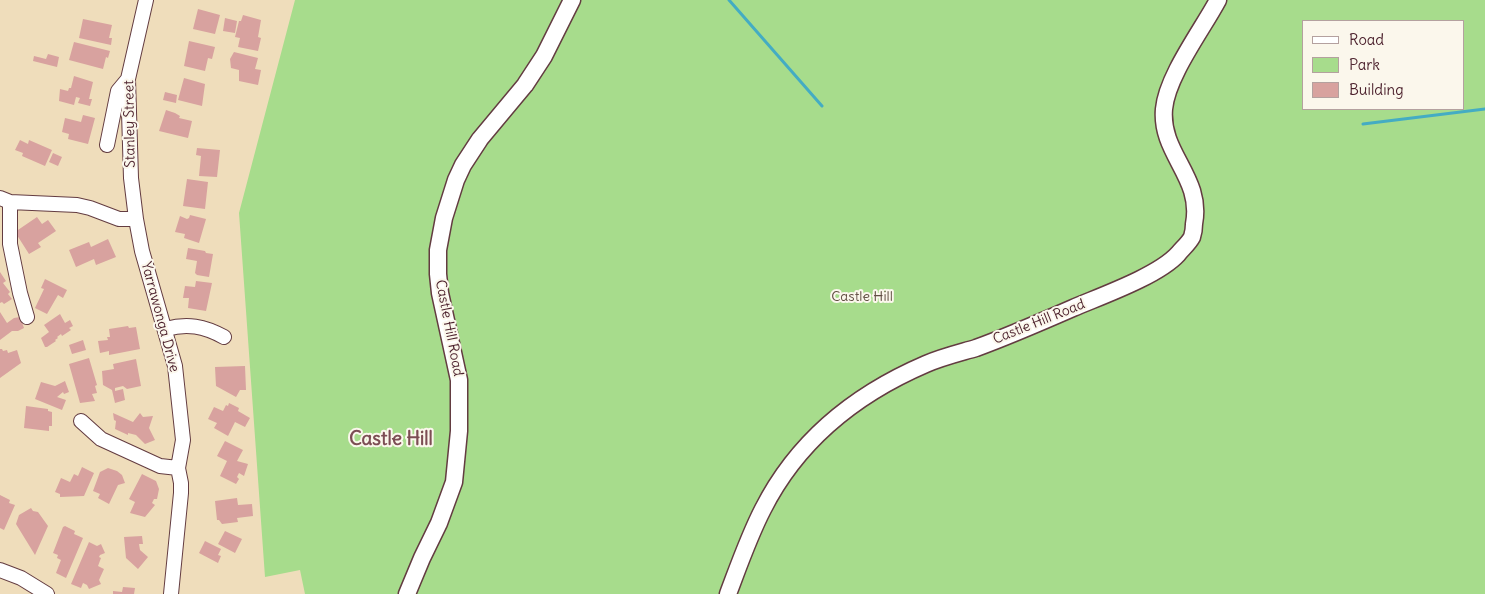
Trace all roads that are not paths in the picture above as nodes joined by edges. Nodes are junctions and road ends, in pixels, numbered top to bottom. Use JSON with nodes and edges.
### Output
{"nodes":[{"id":1,"x":146,"y":0,"type":"edge"},
{"id":2,"x":572,"y":0,"type":"edge"},
{"id":3,"x":1218,"y":0,"type":"edge"},
{"id":4,"x":128,"y":79,"type":"junction"},
{"id":5,"x":107,"y":145,"type":"dead end"},
{"id":6,"x":5,"y":200,"type":"edge"},
{"id":7,"x":136,"y":220,"type":"junction"},
{"id":8,"x":5,"y":244,"type":"edge"},
{"id":9,"x":27,"y":317,"type":"dead end"},
{"id":10,"x":166,"y":329,"type":"junction"},
{"id":11,"x":224,"y":337,"type":"dead end"},
{"id":12,"x":81,"y":421,"type":"dead end"},
{"id":13,"x":178,"y":468,"type":"junction"},
{"id":14,"x":0,"y":570,"type":"edge"},
{"id":15,"x":47,"y":594,"type":"edge"},
{"id":16,"x":171,"y":594,"type":"edge"},
{"id":17,"x":407,"y":594,"type":"edge"},
{"id":18,"x":728,"y":594,"type":"edge"}],
"edges":[{"from":1,"to":4,"type":"street","name":"Stanley Street"},
{"from":2,"to":17,"type":"main road","name":"Castle Hill Road"},
{"from":3,"to":18,"type":"main road","name":"Castle Hill Road"},
{"from":4,"to":5,"type":"street"},
{"from":4,"to":7,"type":"street","name":"Stanley Street"},
{"from":6,"to":7,"type":"street"},
{"from":6,"to":8,"type":"street"},
{"from":7,"to":10,"type":"street","name":"Yarrawonga Drive"},
{"from":8,"to":9,"type":"street"},
{"from":10,"to":11,"type":"street"},
{"from":10,"to":13,"type":"street","name":"Yarrawonga Drive"},
{"from":12,"to":13,"type":"street"},
{"from":13,"to":16,"type":"street","name":"Yarrawonga Drive"},
{"from":14,"to":15,"type":"street"}]}
